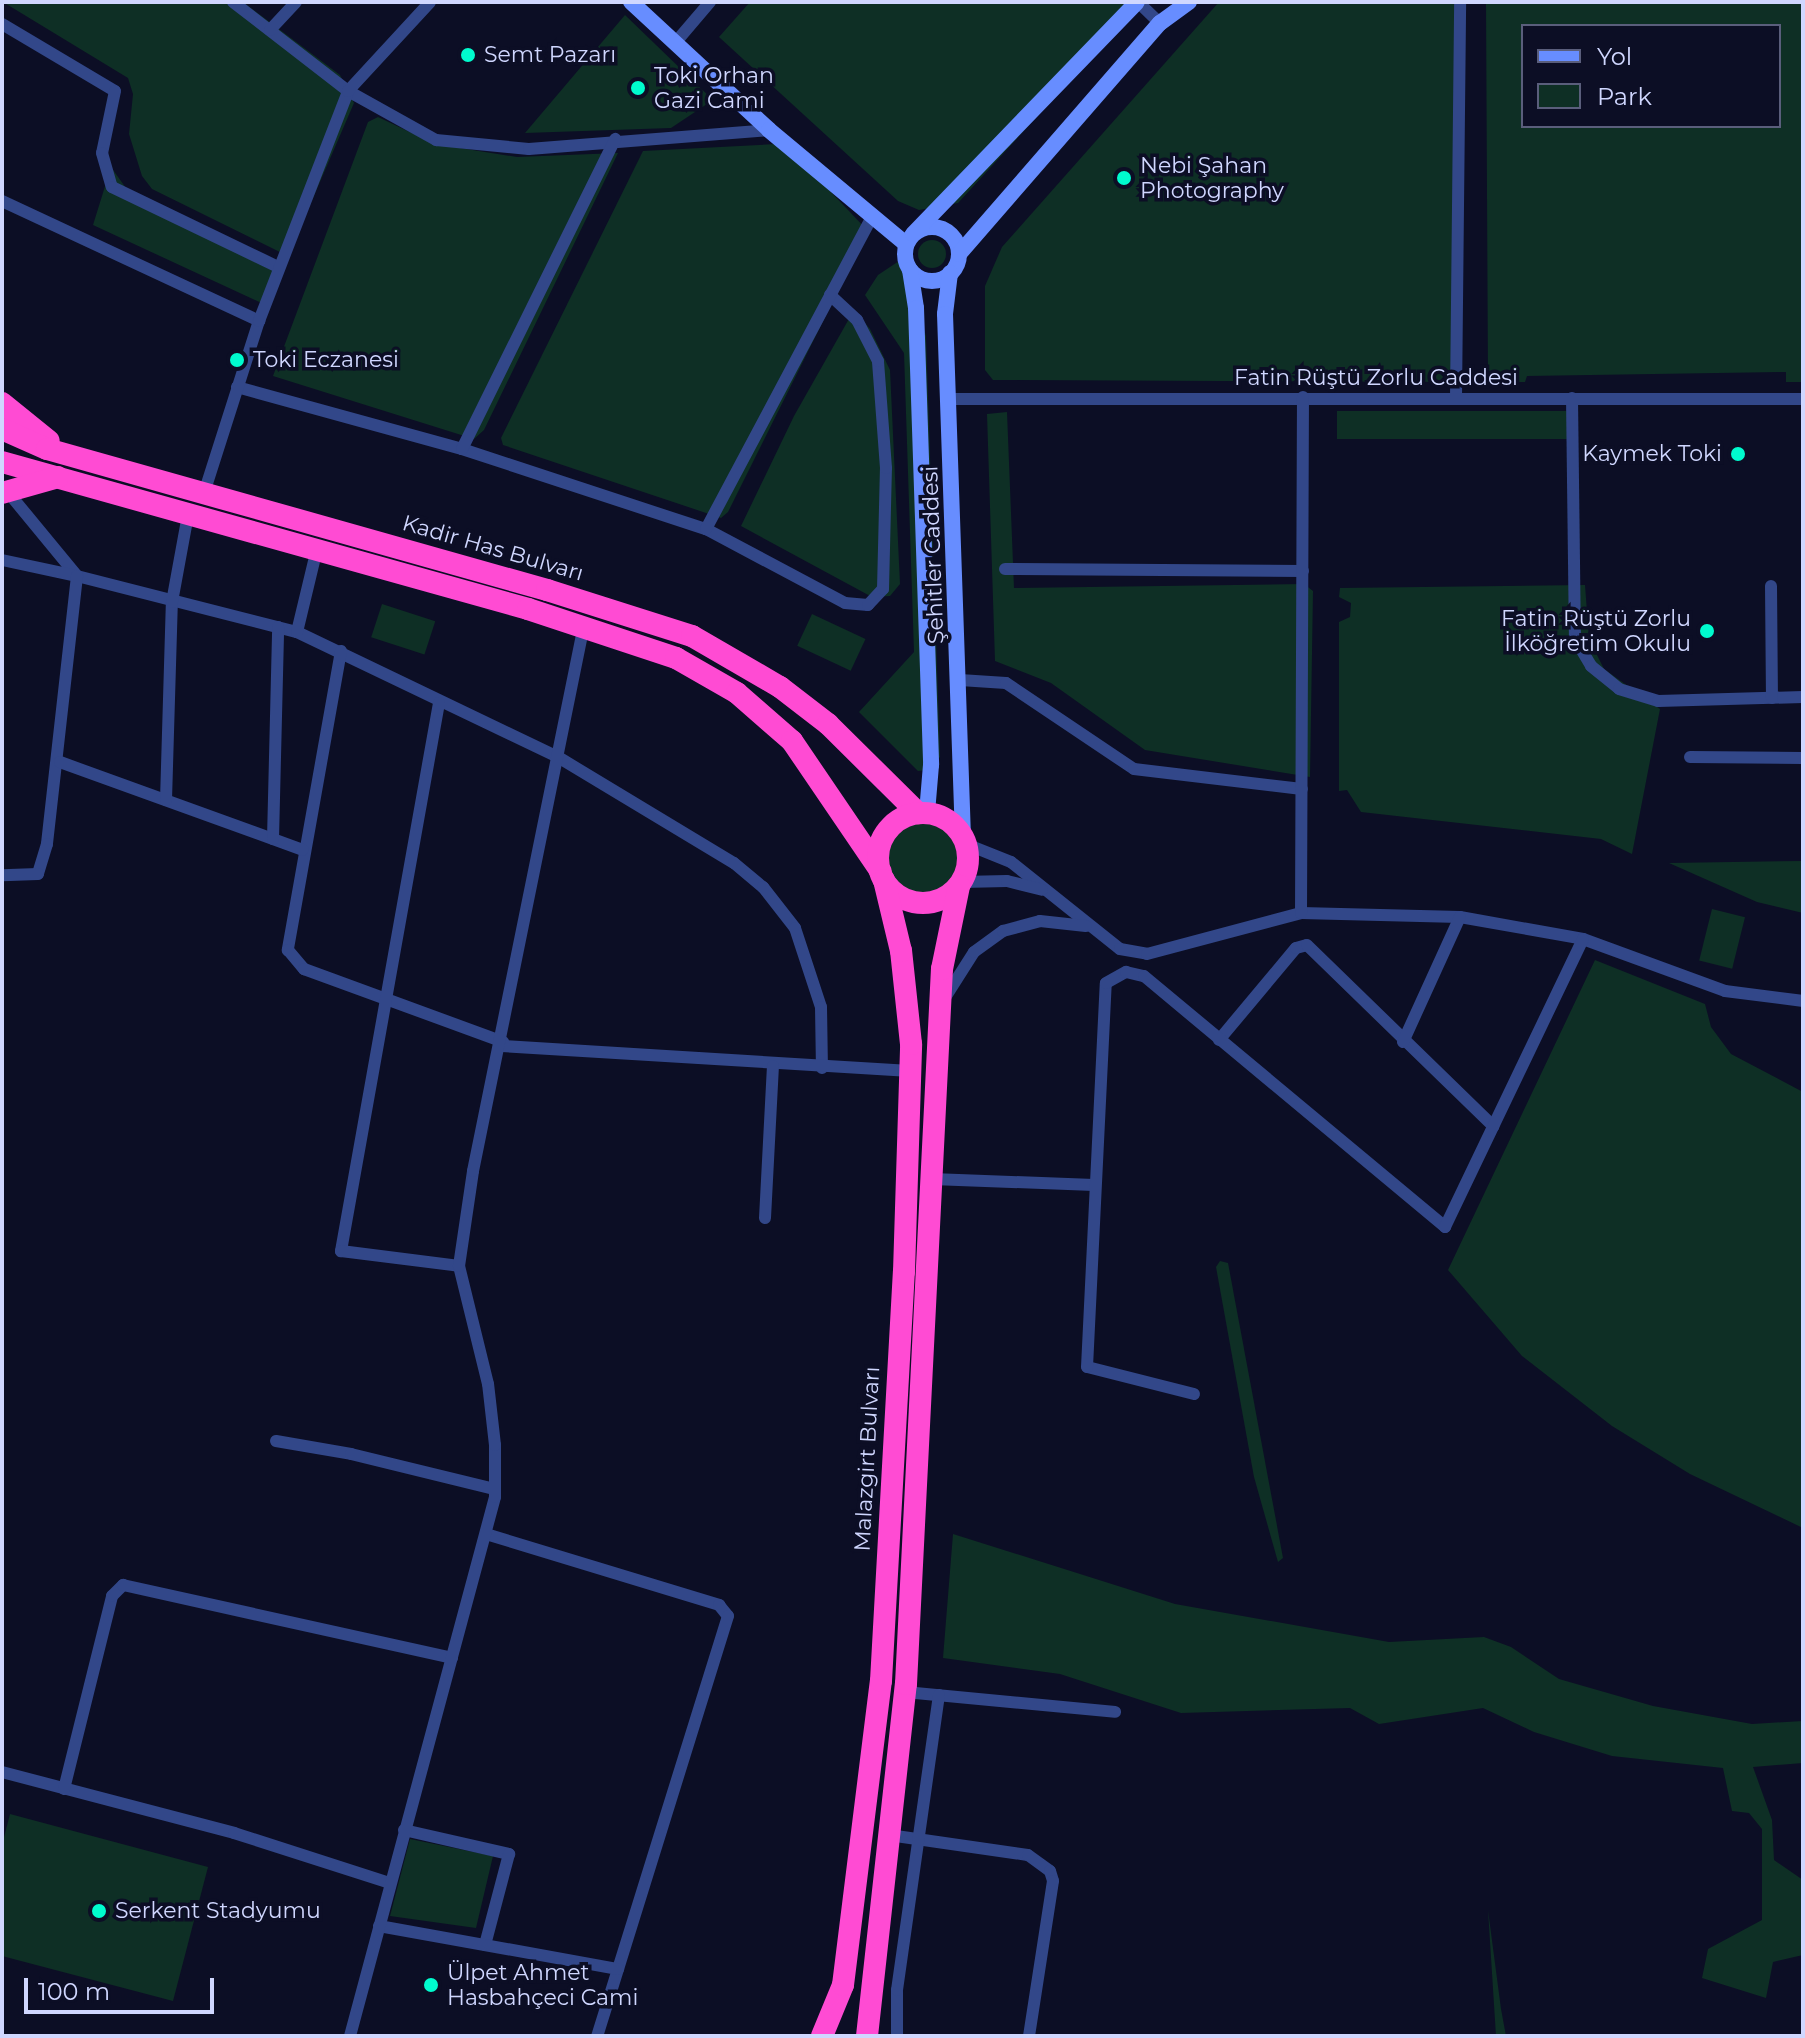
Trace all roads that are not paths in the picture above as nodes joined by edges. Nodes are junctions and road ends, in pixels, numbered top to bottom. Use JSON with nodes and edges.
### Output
{"nodes":[{"id":1,"x":233,"y":2,"type":"edge"},
{"id":2,"x":296,"y":2,"type":"edge"},
{"id":3,"x":430,"y":2,"type":"edge"},
{"id":4,"x":631,"y":2,"type":"edge"},
{"id":5,"x":710,"y":2,"type":"edge"},
{"id":6,"x":1138,"y":2,"type":"edge"},
{"id":7,"x":1189,"y":2,"type":"edge"},
{"id":8,"x":1460,"y":2,"type":"edge"},
{"id":9,"x":1160,"y":23,"type":"junction"},
{"id":10,"x":2,"y":24,"type":"edge"},
{"id":11,"x":270,"y":30,"type":"junction"},
{"id":12,"x":675,"y":43,"type":"junction"},
{"id":13,"x":348,"y":91,"type":"junction"},
{"id":14,"x":769,"y":130,"type":"junction"},
{"id":15,"x":615,"y":139,"type":"junction"},
{"id":16,"x":2,"y":201,"type":"edge"},
{"id":17,"x":872,"y":217,"type":"junction"},
{"id":18,"x":910,"y":239,"type":"junction"},
{"id":19,"x":959,"y":254,"type":"junction"},
{"id":20,"x":278,"y":267,"type":"junction"},
{"id":21,"x":910,"y":270,"type":"junction"},
{"id":22,"x":950,"y":273,"type":"junction"},
{"id":23,"x":830,"y":295,"type":"junction"},
{"id":24,"x":259,"y":321,"type":"junction"},
{"id":25,"x":237,"y":387,"type":"junction"},
{"id":26,"x":1303,"y":397,"type":"junction"},
{"id":27,"x":1456,"y":398,"type":"junction"},
{"id":28,"x":1572,"y":398,"type":"junction"},
{"id":29,"x":949,"y":399,"type":"junction"},
{"id":30,"x":1803,"y":399,"type":"edge"},
{"id":31,"x":2,"y":403,"type":"edge"},
{"id":32,"x":2,"y":429,"type":"edge"},
{"id":33,"x":462,"y":449,"type":"junction"},
{"id":34,"x":74,"y":456,"type":"junction"},
{"id":35,"x":2,"y":462,"type":"edge"},
{"id":36,"x":64,"y":477,"type":"junction"},
{"id":37,"x":4,"y":492,"type":"edge"},
{"id":38,"x":204,"y":493,"type":"junction"},
{"id":39,"x":188,"y":515,"type":"junction"},
{"id":40,"x":706,"y":529,"type":"junction"},
{"id":41,"x":316,"y":553,"type":"junction"},
{"id":42,"x":2,"y":560,"type":"edge"},
{"id":43,"x":1005,"y":569,"type":"dead end"},
{"id":44,"x":1303,"y":571,"type":"junction"},
{"id":45,"x":77,"y":576,"type":"junction"},
{"id":46,"x":1771,"y":586,"type":"dead end"},
{"id":47,"x":172,"y":602,"type":"junction"},
{"id":48,"x":584,"y":625,"type":"junction"},
{"id":49,"x":278,"y":627,"type":"junction"},
{"id":50,"x":297,"y":632,"type":"junction"},
{"id":51,"x":341,"y":651,"type":"junction"},
{"id":52,"x":960,"y":680,"type":"junction"},
{"id":53,"x":1803,"y":697,"type":"edge"},
{"id":54,"x":1772,"y":698,"type":"junction"},
{"id":55,"x":439,"y":703,"type":"junction"},
{"id":56,"x":558,"y":757,"type":"junction"},
{"id":57,"x":1690,"y":757,"type":"dead end"},
{"id":58,"x":1803,"y":758,"type":"edge"},
{"id":59,"x":60,"y":762,"type":"junction"},
{"id":60,"x":1302,"y":789,"type":"junction"},
{"id":61,"x":166,"y":800,"type":"junction"},
{"id":62,"x":922,"y":813,"type":"junction"},
{"id":63,"x":273,"y":839,"type":"junction"},
{"id":64,"x":964,"y":840,"type":"junction"},
{"id":65,"x":303,"y":850,"type":"junction"},
{"id":66,"x":2,"y":875,"type":"edge"},
{"id":67,"x":883,"y":876,"type":"junction"},
{"id":68,"x":960,"y":884,"type":"junction"},
{"id":69,"x":1049,"y":893,"type":"junction"},
{"id":70,"x":1301,"y":913,"type":"junction"},
{"id":71,"x":1460,"y":917,"type":"junction"},
{"id":72,"x":1092,"y":927,"type":"junction"},
{"id":73,"x":1583,"y":939,"type":"junction"},
{"id":74,"x":1131,"y":951,"type":"junction"},
{"id":75,"x":1126,"y":972,"type":"junction"},
{"id":76,"x":383,"y":1000,"type":"junction"},
{"id":77,"x":1803,"y":1001,"type":"edge"},
{"id":78,"x":940,"y":1018,"type":"junction"},
{"id":79,"x":1219,"y":1040,"type":"junction"},
{"id":80,"x":1403,"y":1042,"type":"junction"},
{"id":81,"x":503,"y":1044,"type":"junction"},
{"id":82,"x":773,"y":1066,"type":"junction"},
{"id":83,"x":822,"y":1068,"type":"junction"},
{"id":84,"x":910,"y":1071,"type":"junction"},
{"id":85,"x":1493,"y":1126,"type":"junction"},
{"id":86,"x":932,"y":1179,"type":"junction"},
{"id":87,"x":1094,"y":1185,"type":"junction"},
{"id":88,"x":765,"y":1218,"type":"dead end"},
{"id":89,"x":459,"y":1266,"type":"junction"},
{"id":90,"x":1194,"y":1394,"type":"dead end"},
{"id":91,"x":276,"y":1441,"type":"dead end"},
{"id":92,"x":495,"y":1489,"type":"junction"},
{"id":93,"x":486,"y":1534,"type":"junction"},
{"id":94,"x":452,"y":1658,"type":"junction"},
{"id":95,"x":905,"y":1692,"type":"junction"},
{"id":96,"x":939,"y":1695,"type":"junction"},
{"id":97,"x":1115,"y":1712,"type":"dead end"},
{"id":98,"x":2,"y":1772,"type":"edge"},
{"id":99,"x":64,"y":1789,"type":"junction"},
{"id":100,"x":404,"y":1830,"type":"junction"},
{"id":101,"x":889,"y":1835,"type":"junction"},
{"id":102,"x":918,"y":1839,"type":"junction"},
{"id":103,"x":390,"y":1883,"type":"junction"},
{"id":104,"x":379,"y":1926,"type":"junction"},
{"id":105,"x":485,"y":1945,"type":"junction"},
{"id":106,"x":618,"y":1969,"type":"junction"},
{"id":107,"x":350,"y":2036,"type":"edge"},
{"id":108,"x":597,"y":2036,"type":"edge"},
{"id":109,"x":822,"y":2036,"type":"edge"},
{"id":110,"x":867,"y":2036,"type":"edge"},
{"id":111,"x":897,"y":2036,"type":"edge"},
{"id":112,"x":1029,"y":2036,"type":"edge"}],
"edges":[{"from":1,"to":11,"type":"street"},
{"from":2,"to":11,"type":"street"},
{"from":3,"to":13,"type":"street"},
{"from":4,"to":12,"type":"street"},
{"from":5,"to":12,"type":"street"},
{"from":6,"to":9,"type":"street"},
{"from":6,"to":18,"type":"street"},
{"from":7,"to":9,"type":"street"},
{"from":8,"to":27,"type":"street"},
{"from":9,"to":19,"type":"street"},
{"from":10,"to":20,"type":"street"},
{"from":11,"to":13,"type":"street"},
{"from":12,"to":14,"type":"street"},
{"from":13,"to":15,"type":"street"},
{"from":13,"to":20,"type":"street"},
{"from":14,"to":15,"type":"street"},
{"from":14,"to":17,"type":"street"},
{"from":15,"to":33,"type":"street"},
{"from":16,"to":24,"type":"street"},
{"from":17,"to":18,"type":"street"},
{"from":17,"to":23,"type":"street"},
{"from":18,"to":19,"type":"street"},
{"from":18,"to":21,"type":"street"},
{"from":19,"to":22,"type":"street"},
{"from":20,"to":24,"type":"street"},
{"from":21,"to":22,"type":"street"},
{"from":21,"to":62,"type":"street","name":"Şehitler Caddesi"},
{"from":22,"to":29,"type":"street","name":"Şehitler Caddesi"},
{"from":23,"to":40,"type":"street"},
{"from":23,"to":40,"type":"street"},
{"from":24,"to":25,"type":"street"},
{"from":25,"to":33,"type":"street"},
{"from":25,"to":38,"type":"street"},
{"from":26,"to":27,"type":"street","name":"Fatin Rüştü Zorlu Caddesi"},
{"from":26,"to":29,"type":"street","name":"Fatin Rüştü Zorlu Caddesi"},
{"from":26,"to":44,"type":"street"},
{"from":27,"to":28,"type":"street","name":"Fatin Rüştü Zorlu Caddesi"},
{"from":28,"to":30,"type":"street","name":"Fatin Rüştü Zorlu Caddesi"},
{"from":28,"to":54,"type":"street"},
{"from":29,"to":52,"type":"street","name":"Şehitler Caddesi"},
{"from":31,"to":34,"type":"highway"},
{"from":32,"to":34,"type":"highway","name":"Kadir Has Bulvarı"},
{"from":33,"to":40,"type":"street"},
{"from":34,"to":38,"type":"highway","name":"Kadir Has Bulvarı"},
{"from":35,"to":36,"type":"highway"},
{"from":36,"to":37,"type":"highway"},
{"from":36,"to":39,"type":"highway"},
{"from":37,"to":45,"type":"street"},
{"from":38,"to":62,"type":"highway","name":"Kadir Has Bulvarı"},
{"from":39,"to":41,"type":"highway"},
{"from":39,"to":47,"type":"street"},
{"from":41,"to":48,"type":"highway"},
{"from":41,"to":50,"type":"street"},
{"from":42,"to":45,"type":"street"},
{"from":43,"to":44,"type":"street"},
{"from":44,"to":60,"type":"street"},
{"from":45,"to":47,"type":"street"},
{"from":45,"to":59,"type":"street"},
{"from":46,"to":54,"type":"street"},
{"from":47,"to":49,"type":"street"},
{"from":47,"to":61,"type":"street"},
{"from":48,"to":56,"type":"street"},
{"from":48,"to":67,"type":"highway"},
{"from":49,"to":50,"type":"street"},
{"from":49,"to":63,"type":"street"},
{"from":50,"to":51,"type":"street"},
{"from":51,"to":55,"type":"street"},
{"from":51,"to":65,"type":"street"},
{"from":52,"to":60,"type":"street"},
{"from":52,"to":64,"type":"street","name":"Şehitler Caddesi"},
{"from":53,"to":54,"type":"street"},
{"from":55,"to":56,"type":"street"},
{"from":55,"to":76,"type":"street"},
{"from":56,"to":81,"type":"street"},
{"from":56,"to":83,"type":"street"},
{"from":57,"to":58,"type":"street"},
{"from":59,"to":61,"type":"street"},
{"from":59,"to":66,"type":"street"},
{"from":60,"to":70,"type":"street"},
{"from":61,"to":63,"type":"street"},
{"from":62,"to":64,"type":"highway"},
{"from":62,"to":67,"type":"highway"},
{"from":63,"to":65,"type":"street"},
{"from":64,"to":68,"type":"highway"},
{"from":64,"to":69,"type":"street"},
{"from":65,"to":76,"type":"street"},
{"from":67,"to":68,"type":"highway"},
{"from":67,"to":84,"type":"highway","name":"Malazgirt Bulvarı"},
{"from":68,"to":69,"type":"street"},
{"from":68,"to":78,"type":"highway"},
{"from":69,"to":72,"type":"street"},
{"from":70,"to":71,"type":"street"},
{"from":70,"to":74,"type":"street"},
{"from":71,"to":73,"type":"street"},
{"from":71,"to":80,"type":"street"},
{"from":72,"to":74,"type":"street"},
{"from":72,"to":78,"type":"street"},
{"from":73,"to":77,"type":"street"},
{"from":73,"to":85,"type":"street"},
{"from":74,"to":75,"type":"street"},
{"from":75,"to":79,"type":"street"},
{"from":75,"to":87,"type":"street"},
{"from":76,"to":81,"type":"street"},
{"from":76,"to":89,"type":"street"},
{"from":78,"to":86,"type":"highway"},
{"from":79,"to":80,"type":"street"},
{"from":79,"to":85,"type":"street"},
{"from":80,"to":85,"type":"street"},
{"from":81,"to":82,"type":"street"},
{"from":81,"to":89,"type":"street"},
{"from":82,"to":83,"type":"street"},
{"from":82,"to":88,"type":"street"},
{"from":83,"to":84,"type":"street"},
{"from":84,"to":109,"type":"highway","name":"Malazgirt Bulvarı"},
{"from":86,"to":87,"type":"street"},
{"from":86,"to":95,"type":"highway"},
{"from":87,"to":90,"type":"street"},
{"from":89,"to":92,"type":"street"},
{"from":91,"to":92,"type":"street"},
{"from":92,"to":93,"type":"street"},
{"from":93,"to":94,"type":"street"},
{"from":93,"to":106,"type":"street"},
{"from":94,"to":99,"type":"street"},
{"from":94,"to":100,"type":"street"},
{"from":95,"to":96,"type":"street"},
{"from":95,"to":101,"type":"highway"},
{"from":96,"to":97,"type":"street"},
{"from":96,"to":102,"type":"street"},
{"from":98,"to":99,"type":"street"},
{"from":99,"to":103,"type":"street"},
{"from":100,"to":103,"type":"street"},
{"from":100,"to":105,"type":"street"},
{"from":101,"to":102,"type":"street"},
{"from":101,"to":110,"type":"highway"},
{"from":102,"to":111,"type":"street"},
{"from":102,"to":112,"type":"street"},
{"from":103,"to":104,"type":"street"},
{"from":104,"to":105,"type":"street"},
{"from":104,"to":107,"type":"street"},
{"from":105,"to":106,"type":"street"},
{"from":106,"to":108,"type":"street"}]}
